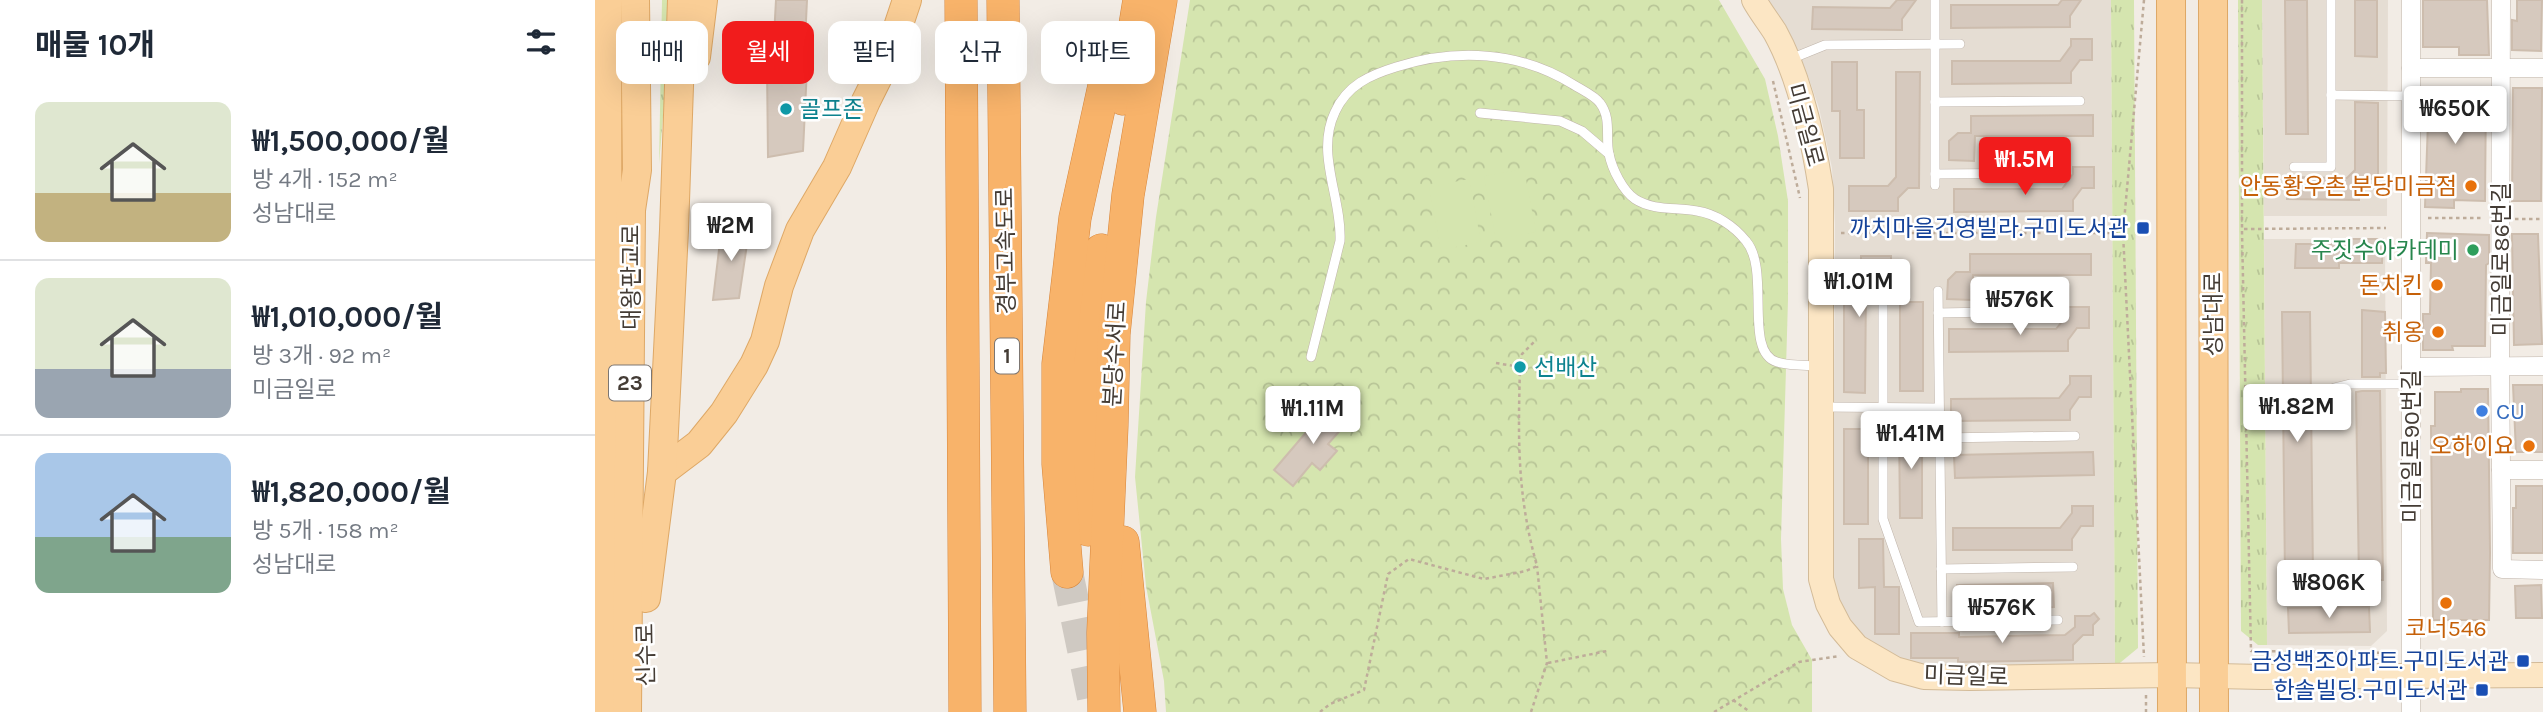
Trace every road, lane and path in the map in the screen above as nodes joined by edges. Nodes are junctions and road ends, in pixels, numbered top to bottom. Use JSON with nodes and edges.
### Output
{"nodes":[{"id":1,"x":607,"y":0,"type":"edge"},
{"id":2,"x":635,"y":0,"type":"edge"},
{"id":3,"x":682,"y":0,"type":"edge"},
{"id":4,"x":703,"y":0,"type":"edge"},
{"id":5,"x":907,"y":0,"type":"edge"},
{"id":6,"x":961,"y":0,"type":"edge"},
{"id":7,"x":1003,"y":0,"type":"edge"},
{"id":8,"x":1121,"y":0,"type":"edge"},
{"id":9,"x":1139,"y":0,"type":"edge"},
{"id":10,"x":1161,"y":0,"type":"edge"},
{"id":11,"x":1754,"y":0,"type":"edge"},
{"id":12,"x":1935,"y":0,"type":"edge"},
{"id":13,"x":2144,"y":0,"type":"edge"},
{"id":14,"x":2171,"y":0,"type":"edge"},
{"id":15,"x":2213,"y":0,"type":"edge"},
{"id":16,"x":2242,"y":0,"type":"edge"},
{"id":17,"x":2331,"y":0,"type":"edge"},
{"id":18,"x":2411,"y":0,"type":"edge"},
{"id":19,"x":2501,"y":0,"type":"edge"},
{"id":20,"x":1935,"y":44,"type":"junction"},
{"id":21,"x":1960,"y":44,"type":"dead end"},
{"id":22,"x":2411,"y":68,"type":"junction"},
{"id":23,"x":2501,"y":68,"type":"junction"},
{"id":24,"x":2543,"y":68,"type":"edge"},
{"id":25,"x":1780,"y":70,"type":"junction"},
{"id":26,"x":2331,"y":95,"type":"junction"},
{"id":27,"x":2411,"y":96,"type":"junction"},
{"id":28,"x":2080,"y":101,"type":"dead end"},
{"id":29,"x":1935,"y":102,"type":"junction"},
{"id":30,"x":1480,"y":113,"type":"dead end"},
{"id":31,"x":1609,"y":154,"type":"junction"},
{"id":32,"x":2294,"y":167,"type":"dead end"},
{"id":33,"x":1935,"y":174,"type":"junction"},
{"id":34,"x":1984,"y":174,"type":"junction"},
{"id":35,"x":1935,"y":185,"type":"dead end"},
{"id":36,"x":1800,"y":201,"type":"dead end"},
{"id":37,"x":606,"y":213,"type":"junction"},
{"id":38,"x":2411,"y":217,"type":"junction"},
{"id":39,"x":2501,"y":219,"type":"junction"},
{"id":40,"x":2543,"y":219,"type":"edge"},
{"id":41,"x":2386,"y":228,"type":"dead end"},
{"id":42,"x":2244,"y":229,"type":"dead end"},
{"id":43,"x":674,"y":230,"type":"junction"},
{"id":44,"x":1831,"y":233,"type":"dead end"},
{"id":45,"x":2123,"y":233,"type":"junction"},
{"id":46,"x":595,"y":268,"type":"edge"},
{"id":47,"x":1938,"y":291,"type":"dead end"},
{"id":48,"x":1882,"y":292,"type":"dead end"},
{"id":49,"x":1984,"y":312,"type":"junction"},
{"id":50,"x":1938,"y":313,"type":"junction"},
{"id":51,"x":1536,"y":340,"type":"dead end"},
{"id":52,"x":1311,"y":356,"type":"dead end"},
{"id":53,"x":1496,"y":363,"type":"dead end"},
{"id":54,"x":1821,"y":366,"type":"junction"},
{"id":55,"x":2500,"y":366,"type":"junction"},
{"id":56,"x":2543,"y":366,"type":"edge"},
{"id":57,"x":1520,"y":367,"type":"junction"},
{"id":58,"x":2411,"y":376,"type":"junction"},
{"id":59,"x":2334,"y":388,"type":"dead end"},
{"id":60,"x":1821,"y":407,"type":"junction"},
{"id":61,"x":1939,"y":408,"type":"junction"},
{"id":62,"x":1882,"y":409,"type":"junction"},
{"id":63,"x":1112,"y":425,"type":"junction"},
{"id":64,"x":2075,"y":436,"type":"dead end"},
{"id":65,"x":1940,"y":438,"type":"junction"},
{"id":66,"x":2501,"y":470,"type":"junction"},
{"id":67,"x":2543,"y":470,"type":"edge"},
{"id":68,"x":662,"y":472,"type":"junction"},
{"id":69,"x":1537,"y":566,"type":"junction"},
{"id":70,"x":2073,"y":567,"type":"dead end"},
{"id":71,"x":1941,"y":569,"type":"junction"},
{"id":72,"x":2543,"y":570,"type":"edge"},
{"id":73,"x":1067,"y":572,"type":"tunnel mouth"},
{"id":74,"x":627,"y":596,"type":"junction"},
{"id":75,"x":2058,"y":620,"type":"dead end"},
{"id":76,"x":1942,"y":622,"type":"junction"},
{"id":77,"x":1836,"y":649,"type":"dead end"},
{"id":78,"x":1607,"y":651,"type":"dead end"},
{"id":79,"x":2446,"y":654,"type":"dead end"},
{"id":80,"x":2411,"y":661,"type":"junction"},
{"id":81,"x":1547,"y":663,"type":"junction"},
{"id":82,"x":2159,"y":675,"type":"junction"},
{"id":83,"x":2214,"y":675,"type":"junction"},
{"id":84,"x":2543,"y":675,"type":"edge"},
{"id":85,"x":1733,"y":700,"type":"junction"},
{"id":86,"x":608,"y":712,"type":"edge"},
{"id":87,"x":628,"y":712,"type":"edge"},
{"id":88,"x":647,"y":712,"type":"edge"},
{"id":89,"x":965,"y":712,"type":"edge"},
{"id":90,"x":1010,"y":712,"type":"edge"},
{"id":91,"x":1089,"y":712,"type":"edge"},
{"id":92,"x":1104,"y":712,"type":"edge"},
{"id":93,"x":1140,"y":712,"type":"edge"},
{"id":94,"x":1320,"y":712,"type":"edge"},
{"id":95,"x":1531,"y":712,"type":"edge"},
{"id":96,"x":1714,"y":712,"type":"edge"},
{"id":97,"x":1750,"y":712,"type":"edge"},
{"id":98,"x":2146,"y":712,"type":"edge"},
{"id":99,"x":2172,"y":712,"type":"edge"},
{"id":100,"x":2214,"y":712,"type":"edge"},
{"id":101,"x":2411,"y":712,"type":"edge"}],
"edges":[{"from":1,"to":37,"type":"main road","name":"대왕판교로","number":"23"},
{"from":2,"to":74,"type":"main road"},
{"from":3,"to":43,"type":"main road"},
{"from":4,"to":43,"type":"main road"},
{"from":5,"to":68,"type":"main road"},
{"from":6,"to":89,"type":"highway","name":"경부고속도로","number":"1"},
{"from":7,"to":90,"type":"highway","name":"경부고속도로","number":"1"},
{"from":8,"to":73,"type":"highway"},
{"from":9,"to":91,"type":"highway","name":"분당수서로"},
{"from":10,"to":63,"type":"highway","name":"분당수서로"},
{"from":11,"to":25,"type":"street","name":"미금일로"},
{"from":12,"to":20,"type":"lane"},
{"from":13,"to":45,"type":"path"},
{"from":14,"to":82,"type":"main road","name":"성남대로"},
{"from":15,"to":83,"type":"main road","name":"성남대로"},
{"from":16,"to":80,"type":"path"},
{"from":17,"to":26,"type":"lane"},
{"from":18,"to":22,"type":"street","name":"미금일로90번길"},
{"from":19,"to":23,"type":"street","name":"미금일로86번길"},
{"from":20,"to":21,"type":"lane"},
{"from":20,"to":25,"type":"lane"},
{"from":20,"to":29,"type":"lane"},
{"from":22,"to":23,"type":"street"},
{"from":22,"to":27,"type":"street","name":"미금일로90번길"},
{"from":23,"to":24,"type":"street"},
{"from":23,"to":39,"type":"street","name":"미금일로86번길"},
{"from":25,"to":36,"type":"path"},
{"from":25,"to":54,"type":"street","name":"미금일로"},
{"from":26,"to":27,"type":"lane"},
{"from":26,"to":32,"type":"lane"},
{"from":27,"to":38,"type":"street","name":"미금일로90번길"},
{"from":28,"to":29,"type":"lane"},
{"from":29,"to":33,"type":"lane"},
{"from":30,"to":31,"type":"lane"},
{"from":31,"to":52,"type":"lane"},
{"from":31,"to":54,"type":"lane"},
{"from":33,"to":34,"type":"lane"},
{"from":33,"to":35,"type":"lane"},
{"from":34,"to":34,"type":"lane"},
{"from":37,"to":46,"type":"main road"},
{"from":37,"to":74,"type":"main road","name":"대왕판교로","number":"23"},
{"from":38,"to":39,"type":"path"},
{"from":38,"to":58,"type":"street","name":"미금일로90번길"},
{"from":39,"to":40,"type":"path"},
{"from":39,"to":55,"type":"street","name":"미금일로86번길"},
{"from":41,"to":42,"type":"path"},
{"from":43,"to":68,"type":"main road"},
{"from":44,"to":45,"type":"path"},
{"from":45,"to":82,"type":"path"},
{"from":47,"to":50,"type":"lane"},
{"from":48,"to":62,"type":"lane"},
{"from":49,"to":49,"type":"lane"},
{"from":49,"to":50,"type":"lane"},
{"from":50,"to":61,"type":"lane"},
{"from":51,"to":57,"type":"path"},
{"from":53,"to":57,"type":"path"},
{"from":54,"to":60,"type":"street","name":"미금일로"},
{"from":55,"to":56,"type":"street","name":"미금일로86번길"},
{"from":55,"to":58,"type":"street"},
{"from":55,"to":66,"type":"street","name":"미금일로86번길"},
{"from":57,"to":69,"type":"path"},
{"from":58,"to":59,"type":"lane"},
{"from":58,"to":80,"type":"street","name":"미금일로90번길"},
{"from":60,"to":62,"type":"lane"},
{"from":60,"to":82,"type":"street","name":"미금일로"},
{"from":61,"to":62,"type":"lane"},
{"from":61,"to":65,"type":"lane"},
{"from":62,"to":76,"type":"lane"},
{"from":63,"to":92,"type":"highway","name":"분당수서로"},
{"from":63,"to":93,"type":"highway"},
{"from":64,"to":65,"type":"lane"},
{"from":65,"to":71,"type":"lane"},
{"from":66,"to":67,"type":"street"},
{"from":66,"to":72,"type":"street","name":"미금일로86번길"},
{"from":68,"to":74,"type":"main road"},
{"from":69,"to":81,"type":"path"},
{"from":69,"to":94,"type":"path"},
{"from":70,"to":71,"type":"lane"},
{"from":71,"to":76,"type":"lane"},
{"from":74,"to":86,"type":"main road","number":"23"},
{"from":74,"to":87,"type":"main road","number":"23"},
{"from":74,"to":88,"type":"main road","name":"신수로"},
{"from":75,"to":76,"type":"lane"},
{"from":77,"to":85,"type":"path"},
{"from":78,"to":81,"type":"path"},
{"from":79,"to":80,"type":"path"},
{"from":80,"to":83,"type":"street","name":"미금일로"},
{"from":80,"to":84,"type":"street","name":"미금일로"},
{"from":80,"to":101,"type":"street","name":"미금일로90번길"},
{"from":81,"to":95,"type":"path"},
{"from":82,"to":83,"type":"street","name":"미금일로"},
{"from":82,"to":98,"type":"path"},
{"from":82,"to":99,"type":"main road","name":"성남대로"},
{"from":83,"to":100,"type":"main road","name":"성남대로"},
{"from":85,"to":96,"type":"path"},
{"from":85,"to":97,"type":"path"}]}
